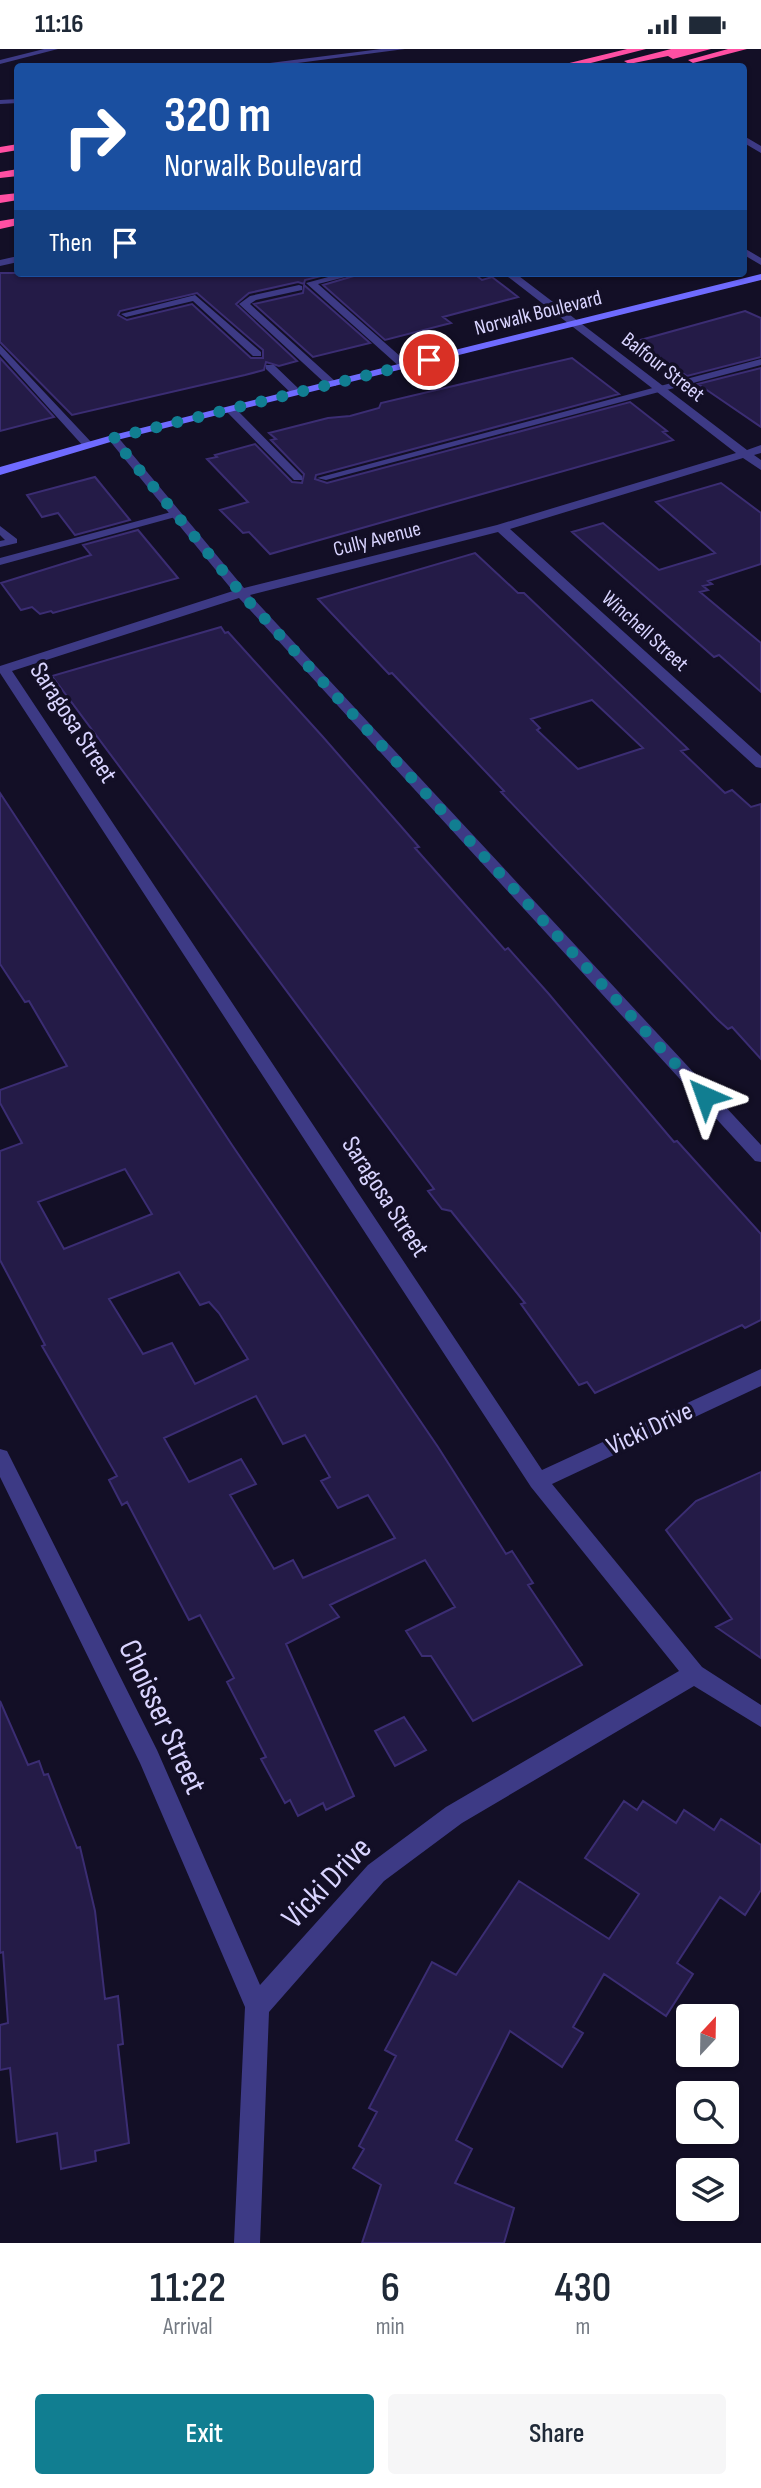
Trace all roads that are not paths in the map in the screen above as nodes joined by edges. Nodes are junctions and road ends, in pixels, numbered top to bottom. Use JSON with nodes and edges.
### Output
{"nodes":[{"id":1,"x":54,"y":49,"type":"edge"},
{"id":2,"x":401,"y":49,"type":"edge"},
{"id":3,"x":641,"y":49,"type":"edge"},
{"id":4,"x":685,"y":49,"type":"edge"},
{"id":5,"x":706,"y":49,"type":"edge"},
{"id":6,"x":743,"y":49,"type":"edge"},
{"id":7,"x":307,"y":53,"type":"edge"},
{"id":8,"x":592,"y":60,"type":"junction"},
{"id":9,"x":0,"y":62,"type":"edge"},
{"id":10,"x":261,"y":63,"type":"edge"},
{"id":11,"x":573,"y":63,"type":"edge"},
{"id":12,"x":577,"y":63,"type":"edge"},
{"id":13,"x":621,"y":63,"type":"edge"},
{"id":14,"x":644,"y":63,"type":"edge"},
{"id":15,"x":684,"y":63,"type":"edge"},
{"id":16,"x":338,"y":277,"type":"edge"},
{"id":17,"x":513,"y":277,"type":"edge"},
{"id":18,"x":761,"y":277,"type":"edge"},
{"id":19,"x":299,"y":288,"type":"dead end"},
{"id":20,"x":126,"y":314,"type":"dead end"},
{"id":21,"x":576,"y":324,"type":"junction"},
{"id":22,"x":0,"y":348,"type":"edge"},
{"id":23,"x":257,"y":354,"type":"dead end"},
{"id":24,"x":761,"y":362,"type":"edge"},
{"id":25,"x":405,"y":366,"type":"junction"},
{"id":26,"x":270,"y":367,"type":"dead end"},
{"id":27,"x":332,"y":384,"type":"junction"},
{"id":28,"x":660,"y":389,"type":"junction"},
{"id":29,"x":297,"y":393,"type":"junction"},
{"id":30,"x":230,"y":409,"type":"junction"},
{"id":31,"x":113,"y":438,"type":"junction"},
{"id":32,"x":88,"y":445,"type":"junction"},
{"id":33,"x":761,"y":449,"type":"edge"},
{"id":34,"x":744,"y":454,"type":"junction"},
{"id":35,"x":761,"y":466,"type":"edge"},
{"id":36,"x":0,"y":471,"type":"edge"},
{"id":37,"x":298,"y":478,"type":"dead end"},
{"id":38,"x":322,"y":478,"type":"dead end"},
{"id":39,"x":175,"y":514,"type":"junction"},
{"id":40,"x":501,"y":528,"type":"junction"},
{"id":41,"x":0,"y":529,"type":"edge"},
{"id":42,"x":0,"y":544,"type":"edge"},
{"id":43,"x":0,"y":562,"type":"edge"},
{"id":44,"x":241,"y":593,"type":"junction"},
{"id":45,"x":4,"y":670,"type":"joint"},
{"id":46,"x":761,"y":764,"type":"edge"},
{"id":47,"x":761,"y":1156,"type":"edge"},
{"id":48,"x":761,"y":1377,"type":"edge"},
{"id":49,"x":0,"y":1457,"type":"edge"},
{"id":50,"x":538,"y":1481,"type":"junction"},
{"id":51,"x":694,"y":1674,"type":"junction"},
{"id":52,"x":761,"y":1717,"type":"edge"},
{"id":53,"x":257,"y":2007,"type":"junction"},
{"id":54,"x":247,"y":2243,"type":"edge"}],
"edges":[{"from":1,"to":9,"type":"lane"},
{"from":2,"to":7,"type":"lane"},
{"from":3,"to":8,"type":"highway"},
{"from":4,"to":13,"type":"highway"},
{"from":5,"to":14,"type":"highway"},
{"from":6,"to":15,"type":"highway"},
{"from":7,"to":10,"type":"lane"},
{"from":8,"to":11,"type":"highway"},
{"from":8,"to":12,"type":"highway"},
{"from":16,"to":25,"type":"lane"},
{"from":17,"to":21,"type":"street","name":"Balfour Street"},
{"from":18,"to":21,"type":"main road","name":"Norwalk Boulevard"},
{"from":19,"to":27,"type":"lane"},
{"from":20,"to":23,"type":"lane"},
{"from":21,"to":25,"type":"main road","name":"Norwalk Boulevard"},
{"from":21,"to":28,"type":"street","name":"Balfour Street"},
{"from":22,"to":32,"type":"lane"},
{"from":24,"to":28,"type":"lane"},
{"from":25,"to":27,"type":"main road","name":"Norwalk Boulevard"},
{"from":26,"to":29,"type":"lane"},
{"from":27,"to":29,"type":"main road","name":"Norwalk Boulevard"},
{"from":28,"to":34,"type":"street","name":"Balfour Street"},
{"from":28,"to":38,"type":"lane"},
{"from":29,"to":30,"type":"main road","name":"Norwalk Boulevard"},
{"from":30,"to":31,"type":"main road","name":"Norwalk Boulevard"},
{"from":30,"to":37,"type":"lane"},
{"from":31,"to":32,"type":"main road","name":"Norwalk Boulevard"},
{"from":31,"to":39,"type":"street"},
{"from":32,"to":36,"type":"main road","name":"Norwalk Boulevard"},
{"from":33,"to":34,"type":"street","name":"Cully Avenue"},
{"from":34,"to":35,"type":"street","name":"Balfour Street"},
{"from":34,"to":40,"type":"street","name":"Cully Avenue"},
{"from":39,"to":43,"type":"lane"},
{"from":39,"to":44,"type":"street"},
{"from":40,"to":44,"type":"street","name":"Cully Avenue"},
{"from":40,"to":46,"type":"street","name":"Winchell Street"},
{"from":41,"to":42,"type":"lane"},
{"from":44,"to":45,"type":"street","name":"Cully Avenue"},
{"from":44,"to":47,"type":"street"},
{"from":45,"to":50,"type":"street","name":"Saragosa Street"},
{"from":48,"to":50,"type":"street","name":"Vicki Drive"},
{"from":49,"to":53,"type":"street","name":"Choisser Street"},
{"from":50,"to":51,"type":"street","name":"Saragosa Street"},
{"from":51,"to":52,"type":"street","name":"Saragosa Street"},
{"from":51,"to":53,"type":"street","name":"Vicki Drive"},
{"from":53,"to":54,"type":"street"}]}
